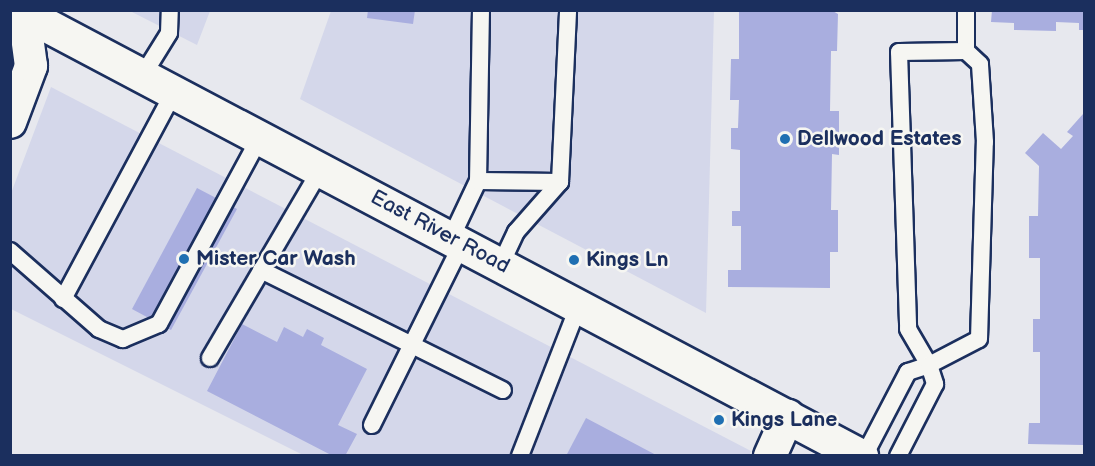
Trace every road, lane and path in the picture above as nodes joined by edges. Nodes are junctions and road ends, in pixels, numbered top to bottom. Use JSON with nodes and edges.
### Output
{"nodes":[{"id":1,"x":170,"y":10,"type":"edge"},
{"id":2,"x":481,"y":10,"type":"edge"},
{"id":3,"x":568,"y":10,"type":"edge"},
{"id":4,"x":966,"y":10,"type":"edge"},
{"id":5,"x":21,"y":12,"type":"edge"},
{"id":6,"x":966,"y":51,"type":"junction"},
{"id":7,"x":143,"y":75,"type":"junction"},
{"id":8,"x":174,"y":92,"type":"junction"},
{"id":9,"x":10,"y":122,"type":"edge"},
{"id":10,"x":260,"y":137,"type":"junction"},
{"id":11,"x":321,"y":169,"type":"junction"},
{"id":12,"x":478,"y":181,"type":"junction"},
{"id":13,"x":560,"y":182,"type":"junction"},
{"id":14,"x":456,"y":241,"type":"junction"},
{"id":15,"x":10,"y":251,"type":"edge"},
{"id":16,"x":501,"y":264,"type":"junction"},
{"id":17,"x":261,"y":270,"type":"junction"},
{"id":18,"x":63,"y":299,"type":"junction"},
{"id":19,"x":579,"y":305,"type":"junction"},
{"id":20,"x":411,"y":345,"type":"junction"},
{"id":21,"x":210,"y":358,"type":"dead end"},
{"id":22,"x":929,"y":365,"type":"junction"},
{"id":23,"x":503,"y":390,"type":"dead end"},
{"id":24,"x":788,"y":417,"type":"junction"},
{"id":25,"x":372,"y":425,"type":"dead end"},
{"id":26,"x":520,"y":456,"type":"edge"},
{"id":27,"x":770,"y":456,"type":"edge"},
{"id":28,"x":863,"y":456,"type":"edge"},
{"id":29,"x":898,"y":456,"type":"edge"}],
"edges":[{"from":1,"to":7,"type":"lane"},
{"from":2,"to":12,"type":"lane"},
{"from":3,"to":13,"type":"lane"},
{"from":4,"to":6,"type":"lane"},
{"from":5,"to":7,"type":"main road","name":"East River Road"},
{"from":5,"to":9,"type":"street"},
{"from":6,"to":22,"type":"lane"},
{"from":6,"to":22,"type":"lane"},
{"from":7,"to":8,"type":"main road","name":"East River Road"},
{"from":8,"to":10,"type":"main road","name":"East River Road"},
{"from":8,"to":18,"type":"lane"},
{"from":10,"to":11,"type":"main road","name":"East River Road"},
{"from":10,"to":18,"type":"lane"},
{"from":11,"to":14,"type":"main road","name":"East River Road"},
{"from":11,"to":17,"type":"lane"},
{"from":12,"to":13,"type":"lane"},
{"from":12,"to":14,"type":"lane"},
{"from":13,"to":16,"type":"lane"},
{"from":14,"to":16,"type":"main road","name":"East River Road"},
{"from":14,"to":20,"type":"lane"},
{"from":15,"to":18,"type":"lane"},
{"from":16,"to":19,"type":"main road","name":"East River Road"},
{"from":17,"to":20,"type":"lane"},
{"from":17,"to":21,"type":"lane"},
{"from":19,"to":24,"type":"main road","name":"East River Road"},
{"from":19,"to":26,"type":"lane"},
{"from":20,"to":23,"type":"lane"},
{"from":20,"to":25,"type":"lane"},
{"from":22,"to":28,"type":"lane"},
{"from":22,"to":29,"type":"lane"},
{"from":24,"to":27,"type":"street"},
{"from":24,"to":28,"type":"main road","name":"East River Road"}]}
